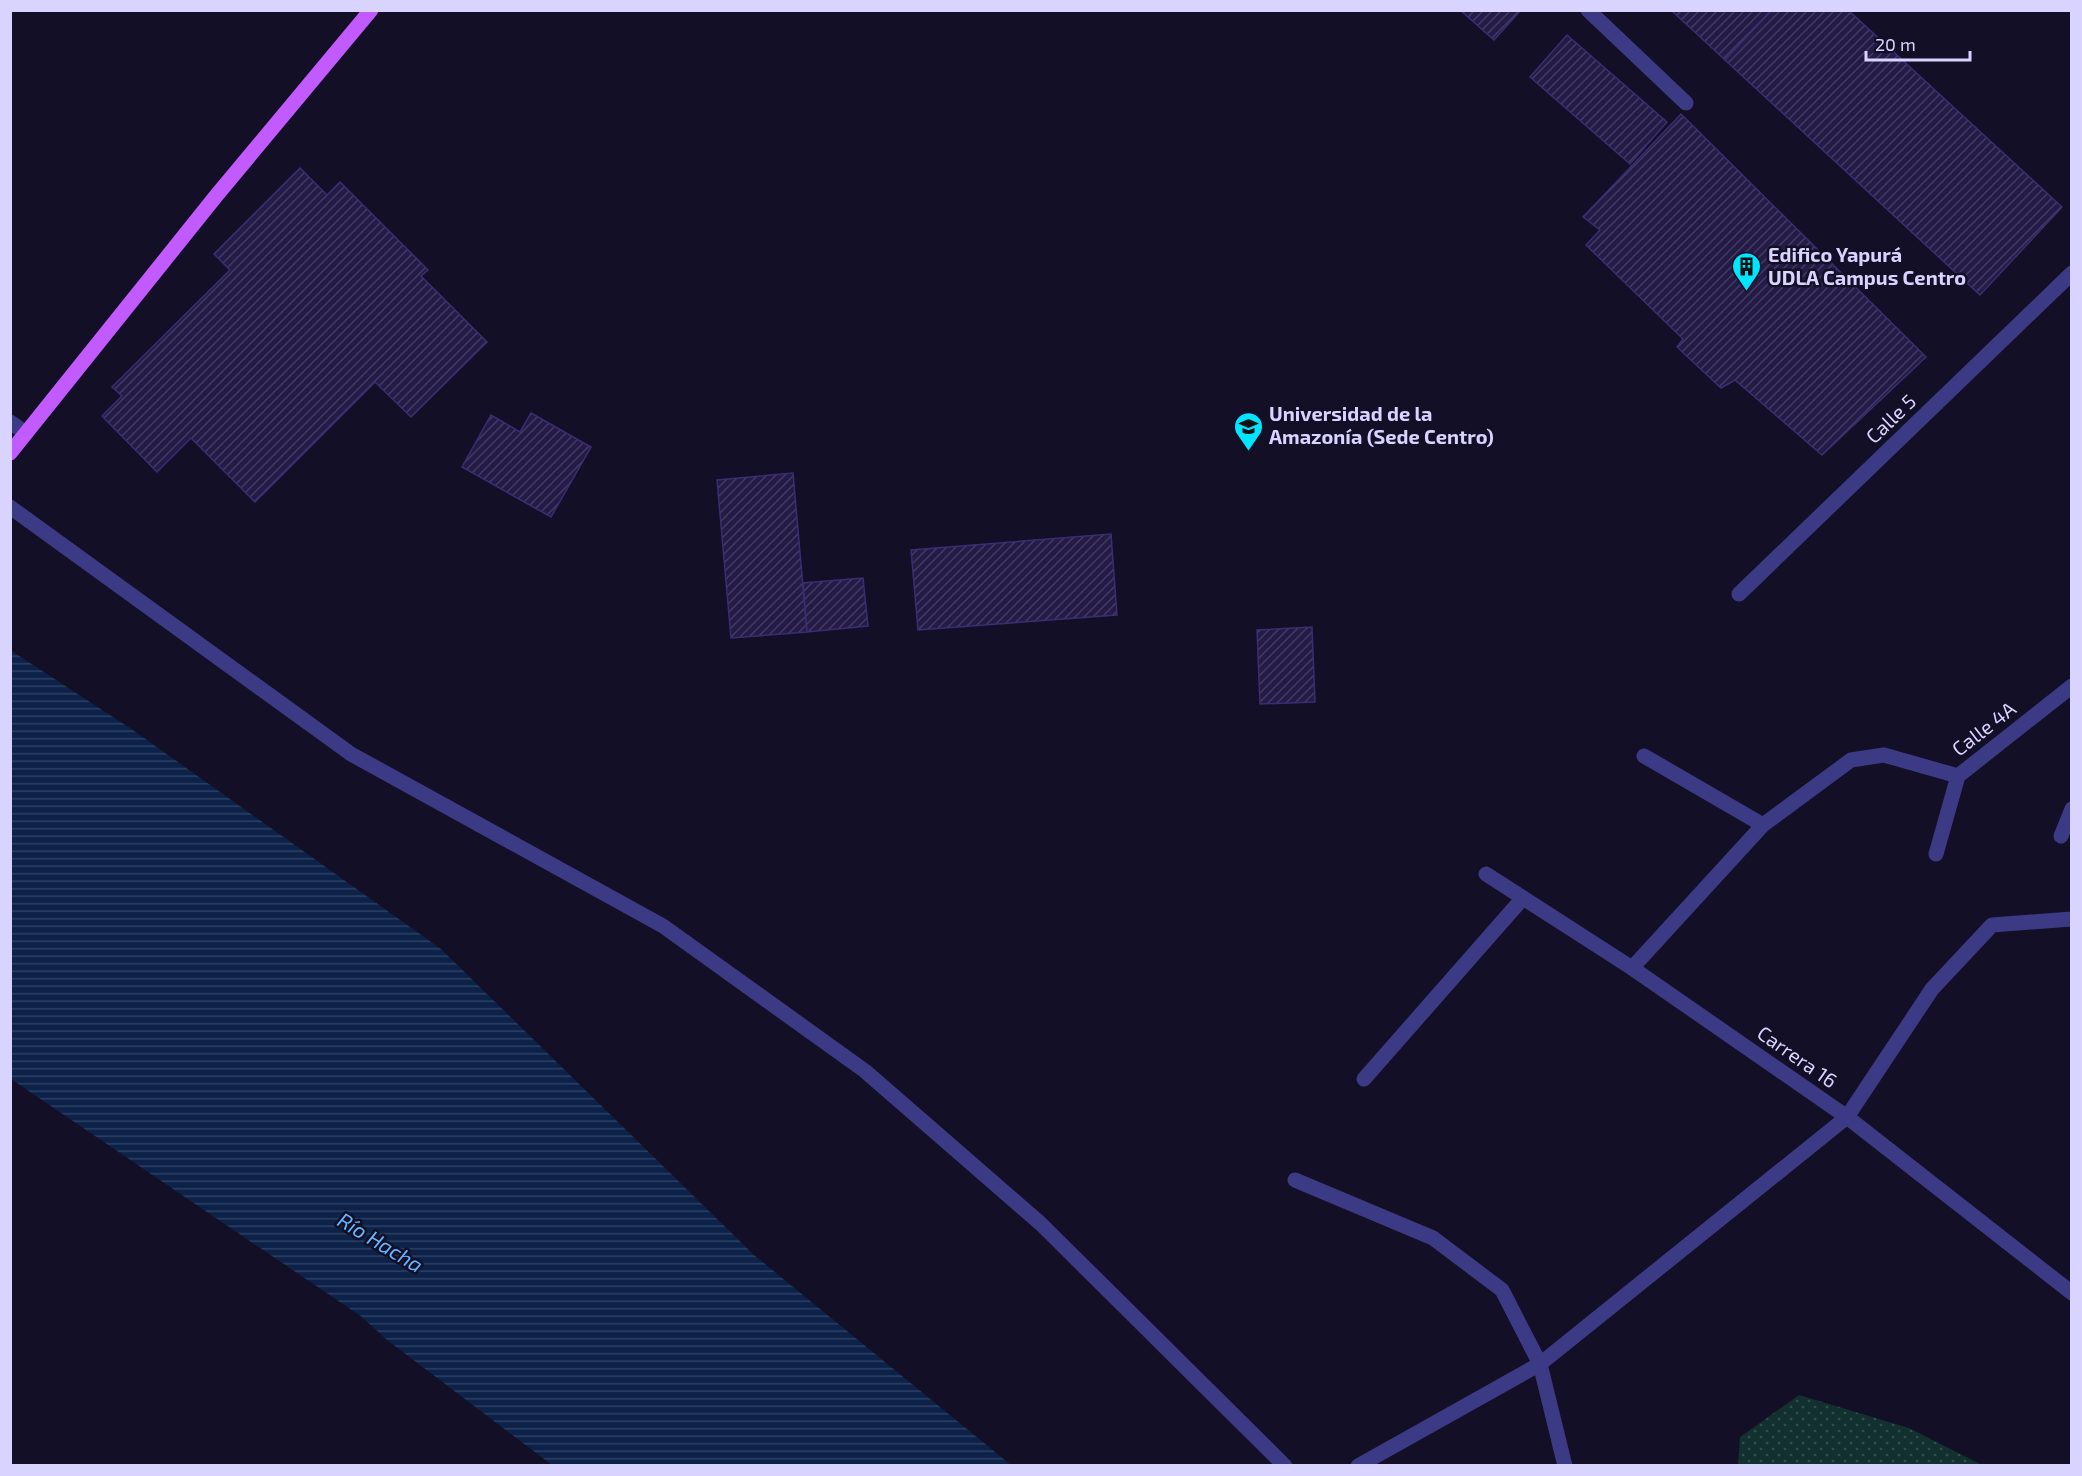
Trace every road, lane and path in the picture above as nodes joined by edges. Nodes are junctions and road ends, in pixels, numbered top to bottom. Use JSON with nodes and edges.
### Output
{"nodes":[{"id":1,"x":1588,"y":10,"type":"edge"},
{"id":2,"x":366,"y":11,"type":"edge"},
{"id":3,"x":1686,"y":103,"type":"dead end"},
{"id":4,"x":2072,"y":273,"type":"edge"},
{"id":5,"x":10,"y":422,"type":"edge"},
{"id":6,"x":26,"y":434,"type":"junction"},
{"id":7,"x":10,"y":453,"type":"edge"},
{"id":8,"x":10,"y":507,"type":"edge"},
{"id":9,"x":1739,"y":594,"type":"dead end"},
{"id":10,"x":2069,"y":694,"type":"edge"},
{"id":11,"x":1644,"y":756,"type":"dead end"},
{"id":12,"x":1958,"y":776,"type":"junction"},
{"id":13,"x":2072,"y":809,"type":"edge"},
{"id":14,"x":1763,"y":825,"type":"junction"},
{"id":15,"x":2061,"y":836,"type":"dead end"},
{"id":16,"x":1936,"y":855,"type":"dead end"},
{"id":17,"x":1486,"y":874,"type":"dead end"},
{"id":18,"x":1522,"y":898,"type":"junction"},
{"id":19,"x":2072,"y":919,"type":"edge"},
{"id":20,"x":1632,"y":968,"type":"junction"},
{"id":21,"x":1364,"y":1079,"type":"dead end"},
{"id":22,"x":1846,"y":1117,"type":"junction"},
{"id":23,"x":1294,"y":1180,"type":"dead end"},
{"id":24,"x":2072,"y":1293,"type":"edge"},
{"id":25,"x":1540,"y":1364,"type":"junction"},
{"id":26,"x":1285,"y":1466,"type":"edge"},
{"id":27,"x":1358,"y":1466,"type":"edge"},
{"id":28,"x":1565,"y":1466,"type":"edge"}],
"edges":[{"from":1,"to":3,"type":"street"},
{"from":2,"to":6,"type":"main road"},
{"from":4,"to":9,"type":"street","name":"Calle 5"},
{"from":5,"to":6,"type":"street"},
{"from":6,"to":7,"type":"main road"},
{"from":8,"to":26,"type":"street"},
{"from":10,"to":12,"type":"street","name":"Calle 4A"},
{"from":11,"to":14,"type":"street"},
{"from":12,"to":14,"type":"street"},
{"from":12,"to":16,"type":"street","name":"Calle 4A"},
{"from":13,"to":15,"type":"street"},
{"from":14,"to":20,"type":"street"},
{"from":17,"to":18,"type":"street","name":"Carrera 16"},
{"from":18,"to":20,"type":"street","name":"Carrera 16"},
{"from":18,"to":21,"type":"street"},
{"from":19,"to":22,"type":"street"},
{"from":20,"to":22,"type":"street","name":"Carrera 16"},
{"from":22,"to":24,"type":"street","name":"Carrera 16"},
{"from":22,"to":25,"type":"street"},
{"from":23,"to":25,"type":"street"},
{"from":25,"to":27,"type":"street"},
{"from":25,"to":28,"type":"street"}]}
